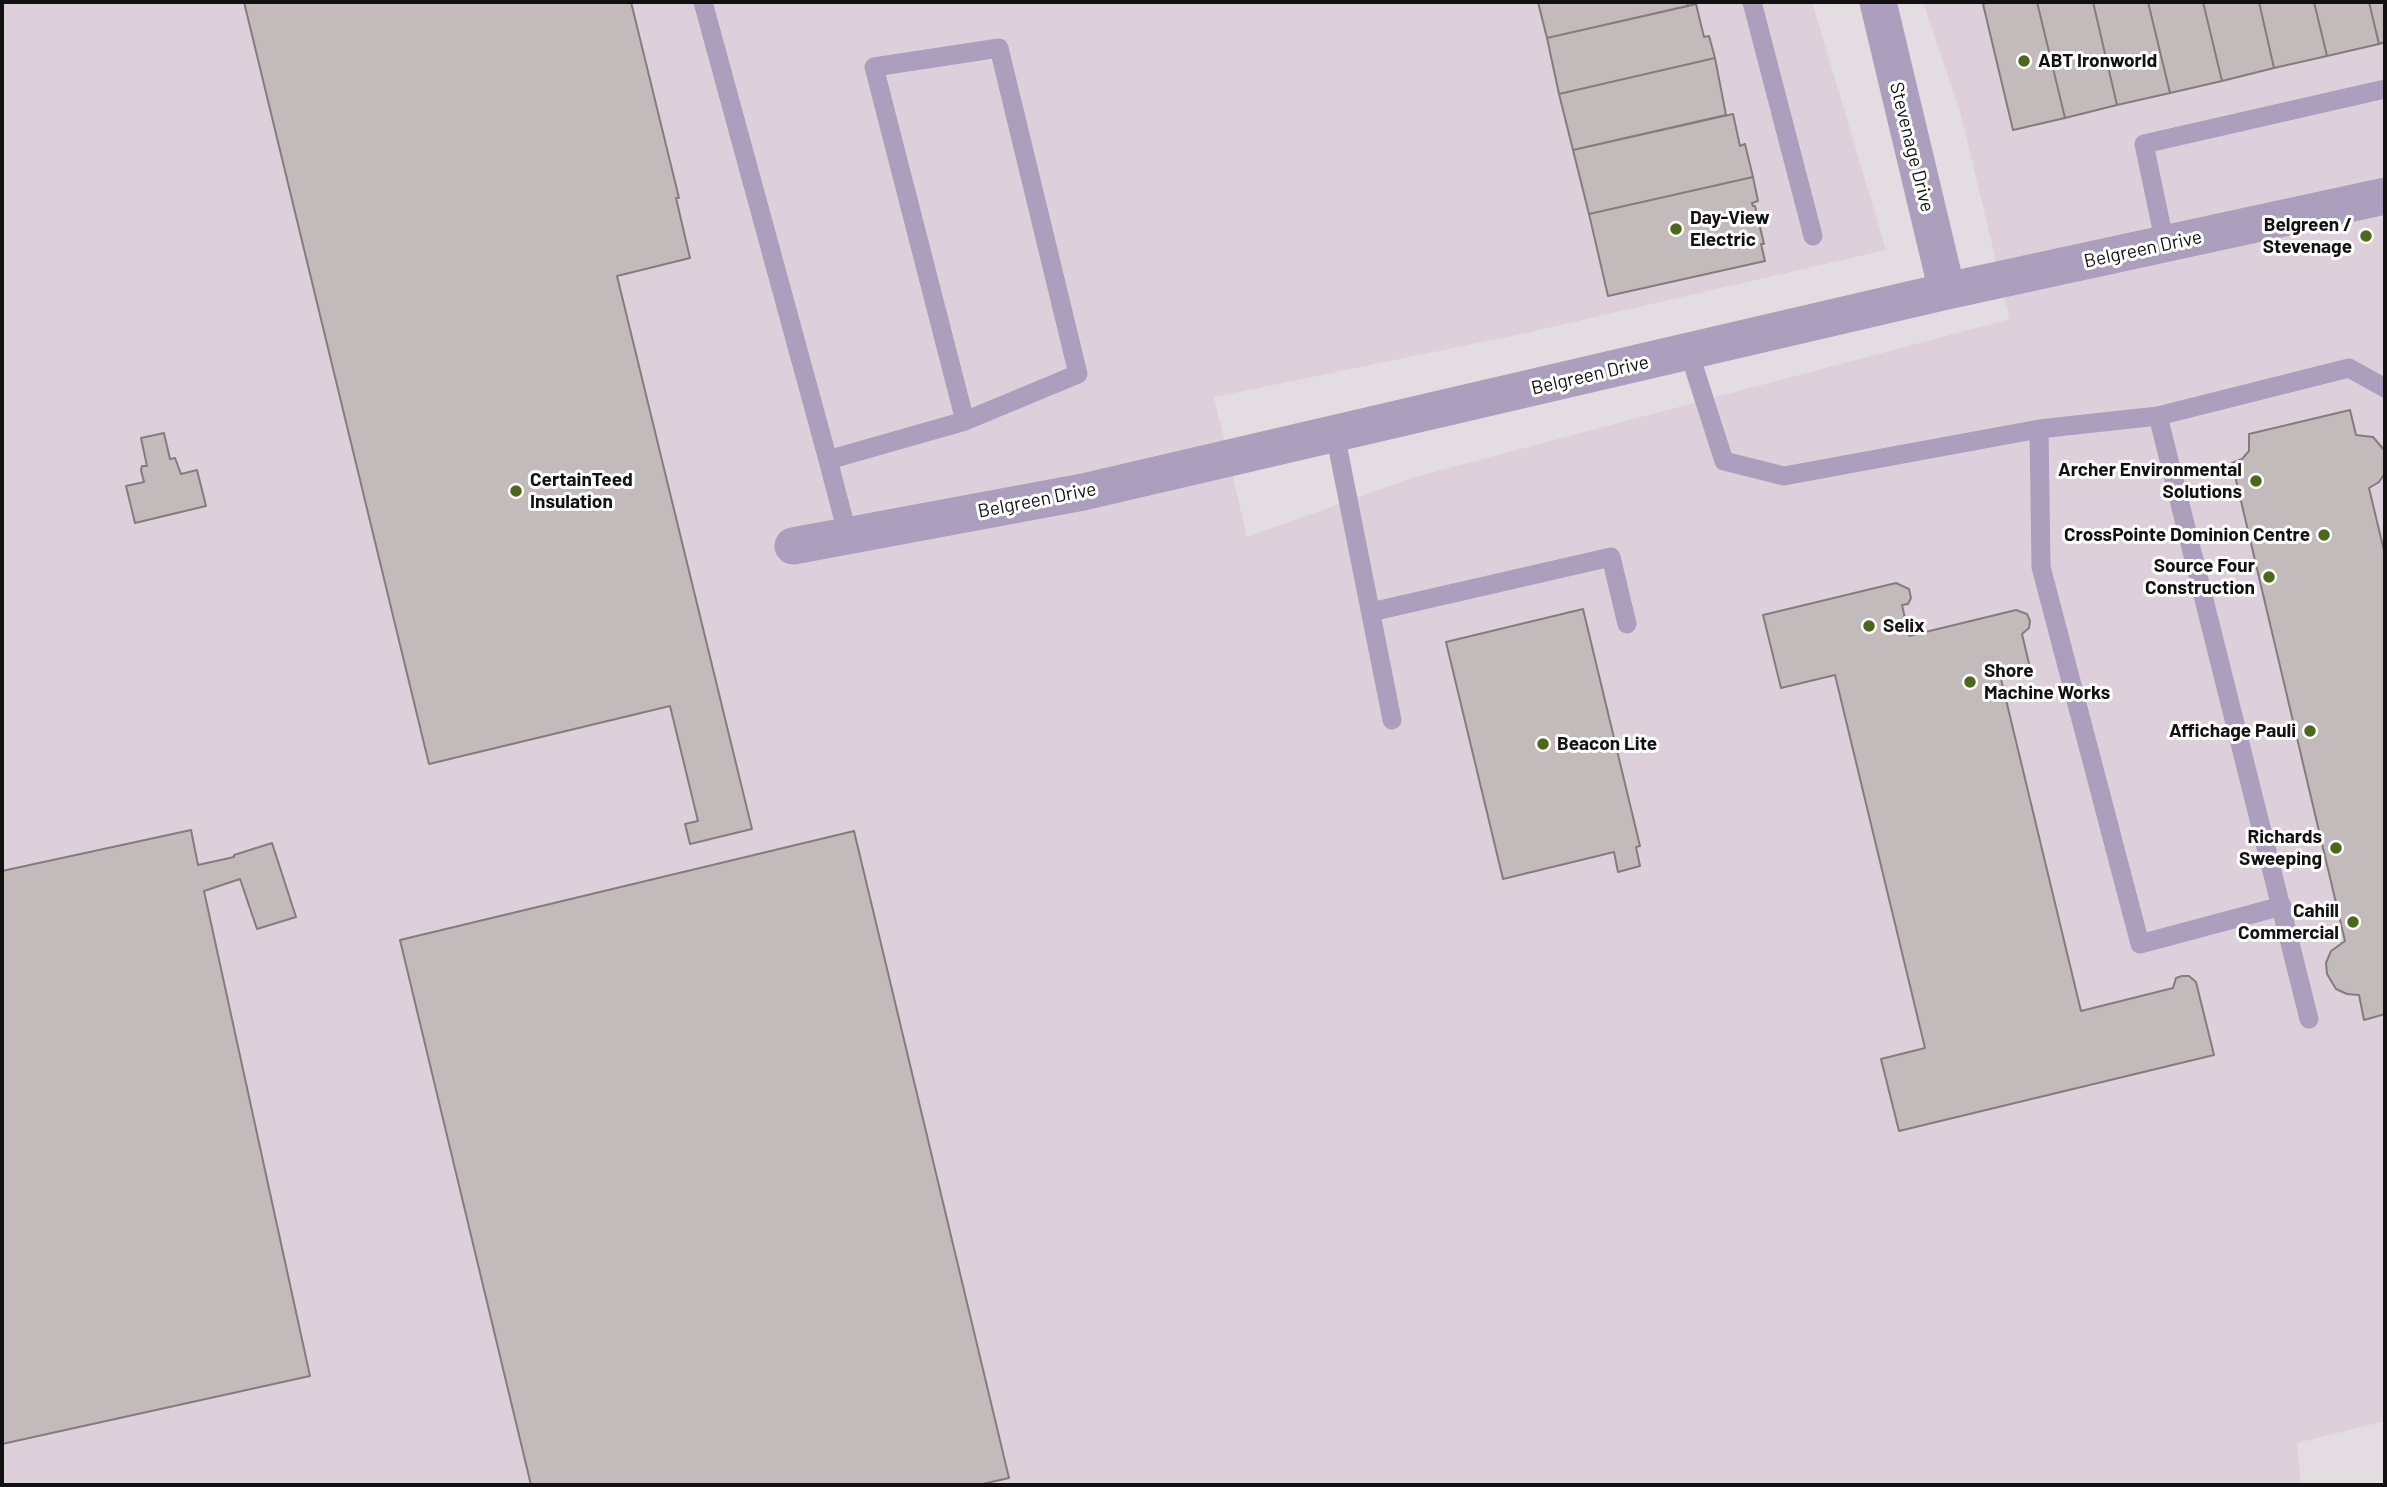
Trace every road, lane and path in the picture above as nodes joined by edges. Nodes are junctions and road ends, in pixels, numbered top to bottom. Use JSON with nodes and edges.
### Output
{"nodes":[{"id":1,"x":703,"y":2,"type":"edge"},
{"id":2,"x":1752,"y":2,"type":"edge"},
{"id":3,"x":1878,"y":2,"type":"edge"},
{"id":4,"x":2385,"y":89,"type":"edge"},
{"id":5,"x":2385,"y":196,"type":"edge"},
{"id":6,"x":1813,"y":236,"type":"dead end"},
{"id":7,"x":2165,"y":244,"type":"junction"},
{"id":8,"x":1947,"y":291,"type":"junction"},
{"id":9,"x":1689,"y":352,"type":"junction"},
{"id":10,"x":2385,"y":388,"type":"edge"},
{"id":11,"x":2158,"y":416,"type":"junction"},
{"id":12,"x":965,"y":421,"type":"junction"},
{"id":13,"x":2039,"y":429,"type":"junction"},
{"id":14,"x":1335,"y":434,"type":"junction"},
{"id":15,"x":828,"y":460,"type":"junction"},
{"id":16,"x":848,"y":536,"type":"junction"},
{"id":17,"x":793,"y":546,"type":"dead end"},
{"id":18,"x":1371,"y":612,"type":"junction"},
{"id":19,"x":1628,"y":624,"type":"dead end"},
{"id":20,"x":1392,"y":720,"type":"dead end"},
{"id":21,"x":2282,"y":906,"type":"junction"},
{"id":22,"x":2309,"y":1019,"type":"dead end"}],
"edges":[{"from":1,"to":15,"type":"lane"},
{"from":2,"to":6,"type":"lane"},
{"from":3,"to":8,"type":"street","name":"Stevenage Drive"},
{"from":4,"to":7,"type":"lane"},
{"from":5,"to":7,"type":"street","name":"Belgreen Drive"},
{"from":7,"to":8,"type":"street","name":"Belgreen Drive"},
{"from":8,"to":9,"type":"street","name":"Belgreen Drive"},
{"from":9,"to":13,"type":"lane"},
{"from":9,"to":14,"type":"street","name":"Belgreen Drive"},
{"from":10,"to":11,"type":"lane"},
{"from":11,"to":13,"type":"lane"},
{"from":11,"to":21,"type":"lane"},
{"from":12,"to":12,"type":"lane"},
{"from":12,"to":15,"type":"lane"},
{"from":13,"to":21,"type":"lane"},
{"from":14,"to":16,"type":"street","name":"Belgreen Drive"},
{"from":14,"to":18,"type":"lane"},
{"from":15,"to":16,"type":"lane"},
{"from":16,"to":17,"type":"street","name":"Belgreen Drive"},
{"from":18,"to":19,"type":"lane"},
{"from":18,"to":20,"type":"lane"},
{"from":21,"to":22,"type":"lane"}]}
